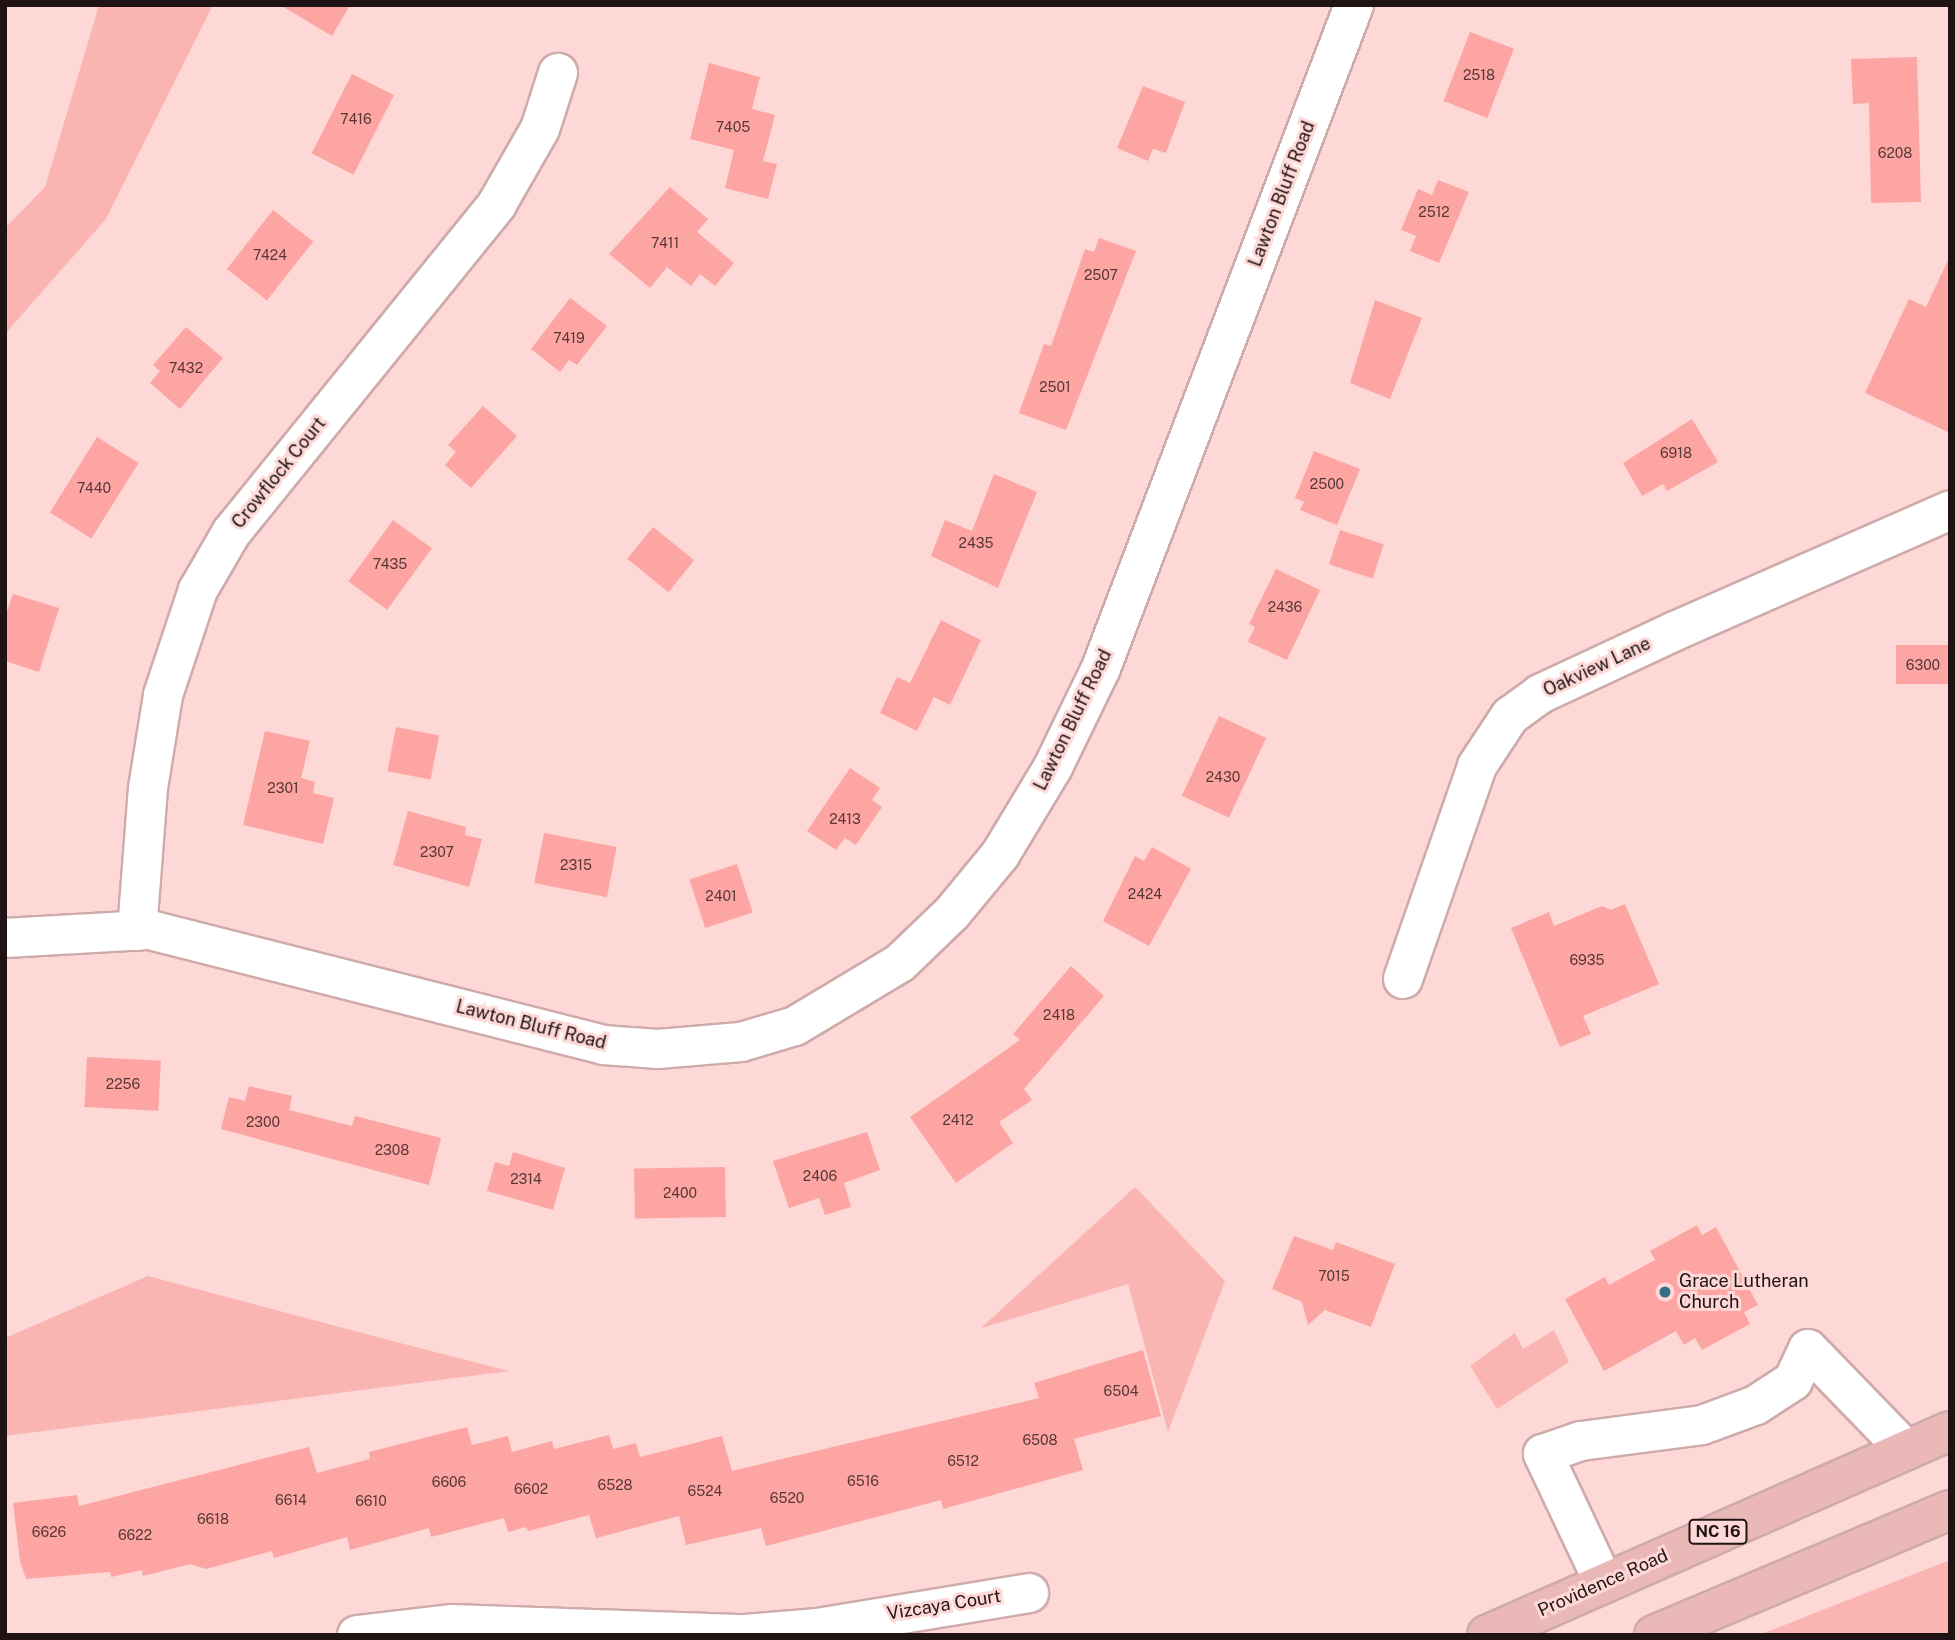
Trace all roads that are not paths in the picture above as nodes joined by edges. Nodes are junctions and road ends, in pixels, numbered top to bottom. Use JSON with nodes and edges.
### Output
{"nodes":[{"id":1,"x":1354,"y":5,"type":"edge"},
{"id":2,"x":558,"y":74,"type":"dead end"},
{"id":3,"x":1950,"y":510,"type":"edge"},
{"id":4,"x":137,"y":931,"type":"junction"},
{"id":5,"x":5,"y":938,"type":"edge"},
{"id":6,"x":1403,"y":979,"type":"dead end"},
{"id":7,"x":1950,"y":1431,"type":"edge"},
{"id":8,"x":1906,"y":1450,"type":"junction"},
{"id":9,"x":1950,"y":1510,"type":"edge"},
{"id":10,"x":1604,"y":1583,"type":"junction"},
{"id":11,"x":1029,"y":1593,"type":"dead end"},
{"id":12,"x":593,"y":1631,"type":"edge"},
{"id":13,"x":357,"y":1635,"type":"edge"},
{"id":14,"x":1487,"y":1635,"type":"edge"},
{"id":15,"x":1654,"y":1635,"type":"edge"}],
"edges":[{"from":1,"to":4,"type":"street","name":"Lawton Bluff Road"},
{"from":2,"to":4,"type":"street","name":"Crowflock Court"},
{"from":3,"to":6,"type":"street","name":"Oakview Lane"},
{"from":4,"to":5,"type":"street","name":"Lawton Bluff Road"},
{"from":7,"to":8,"type":"main road","name":"Providence Road","number":"NC 16"},
{"from":8,"to":10,"type":"main road","name":"Providence Road","number":"NC 16"},
{"from":8,"to":10,"type":"street"},
{"from":9,"to":15,"type":"main road"},
{"from":10,"to":14,"type":"main road","name":"Providence Road","number":"NC 16"},
{"from":11,"to":12,"type":"street","name":"Vizcaya Court"},
{"from":12,"to":13,"type":"street","name":"Vizcaya Court"}]}
